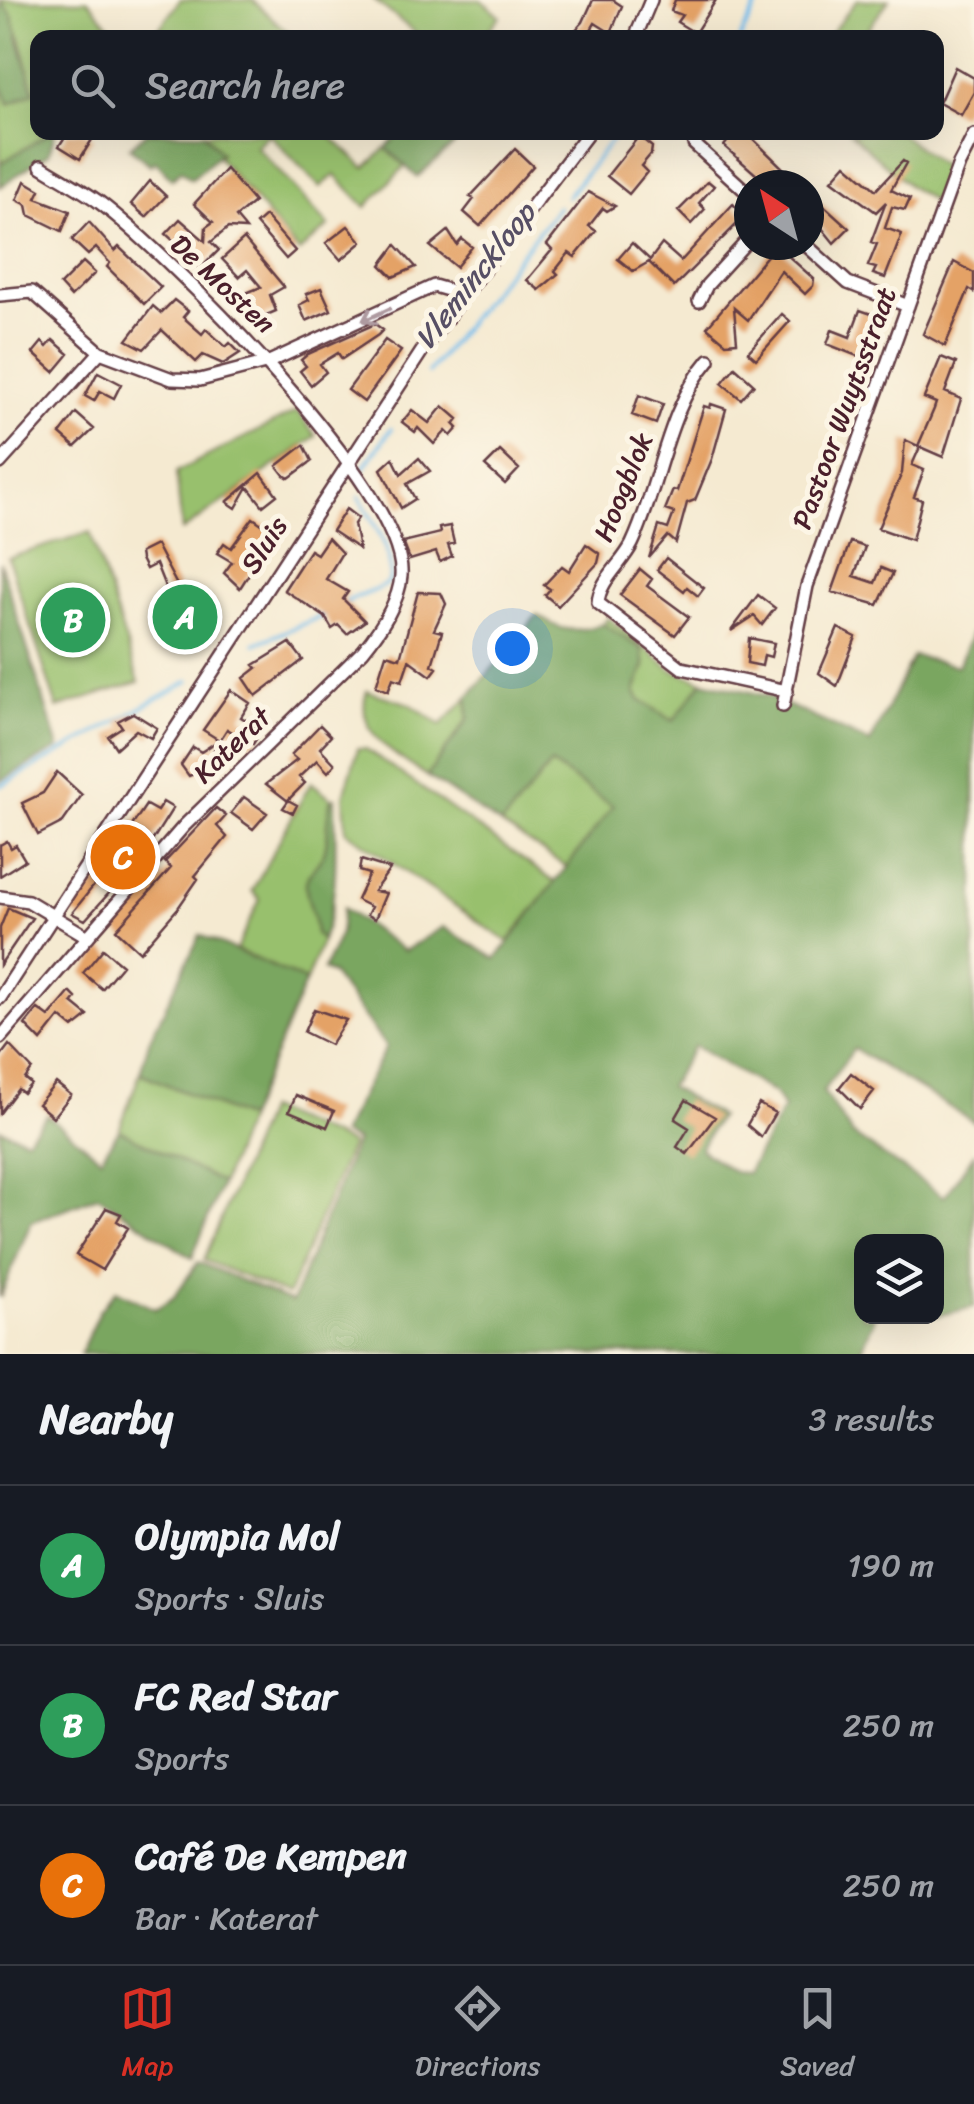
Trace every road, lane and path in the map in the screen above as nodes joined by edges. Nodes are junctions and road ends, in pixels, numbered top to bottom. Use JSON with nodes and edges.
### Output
{"nodes":[{"id":1,"x":651,"y":0,"type":"edge"},
{"id":2,"x":639,"y":30,"type":"edge"},
{"id":3,"x":974,"y":134,"type":"edge"},
{"id":4,"x":583,"y":140,"type":"edge"},
{"id":5,"x":694,"y":144,"type":"dead end"},
{"id":6,"x":41,"y":166,"type":"dead end"},
{"id":7,"x":734,"y":180,"type":"edge"},
{"id":8,"x":734,"y":255,"type":"edge"},
{"id":9,"x":823,"y":260,"type":"edge"},
{"id":10,"x":0,"y":294,"type":"edge"},
{"id":11,"x":465,"y":295,"type":"junction"},
{"id":12,"x":699,"y":301,"type":"dead end"},
{"id":13,"x":908,"y":306,"type":"junction"},
{"id":14,"x":100,"y":352,"type":"junction"},
{"id":15,"x":710,"y":360,"type":"dead end"},
{"id":16,"x":268,"y":362,"type":"junction"},
{"id":17,"x":348,"y":461,"type":"junction"},
{"id":18,"x":0,"y":464,"type":"edge"},
{"id":19,"x":787,"y":691,"type":"junction"},
{"id":20,"x":783,"y":706,"type":"dead end"},
{"id":21,"x":0,"y":897,"type":"edge"},
{"id":22,"x":52,"y":915,"type":"junction"},
{"id":23,"x":88,"y":937,"type":"junction"},
{"id":24,"x":0,"y":998,"type":"edge"},
{"id":25,"x":0,"y":1038,"type":"edge"}],
"edges":[{"from":1,"to":2,"type":"street"},
{"from":3,"to":13,"type":"street","name":"Pastoor Wuytsstraat"},
{"from":4,"to":11,"type":"street","name":"Sluis"},
{"from":5,"to":7,"type":"street"},
{"from":6,"to":16,"type":"street","name":"De Mosten"},
{"from":8,"to":12,"type":"street"},
{"from":9,"to":13,"type":"street"},
{"from":10,"to":14,"type":"street"},
{"from":11,"to":16,"type":"street","one_way":true},
{"from":11,"to":17,"type":"street","name":"Sluis"},
{"from":13,"to":19,"type":"street","name":"Pastoor Wuytsstraat"},
{"from":14,"to":16,"type":"street"},
{"from":14,"to":18,"type":"street"},
{"from":15,"to":19,"type":"street","name":"Hoogblok"},
{"from":16,"to":17,"type":"street","name":"De Mosten"},
{"from":17,"to":22,"type":"street","name":"Sluis"},
{"from":17,"to":23,"type":"street","name":"Katerat"},
{"from":19,"to":20,"type":"street","name":"Pastoor Wuytsstraat"},
{"from":21,"to":22,"type":"street"},
{"from":22,"to":23,"type":"street"},
{"from":22,"to":24,"type":"street","name":"Sluis"},
{"from":23,"to":25,"type":"street","name":"Katerat"}]}
